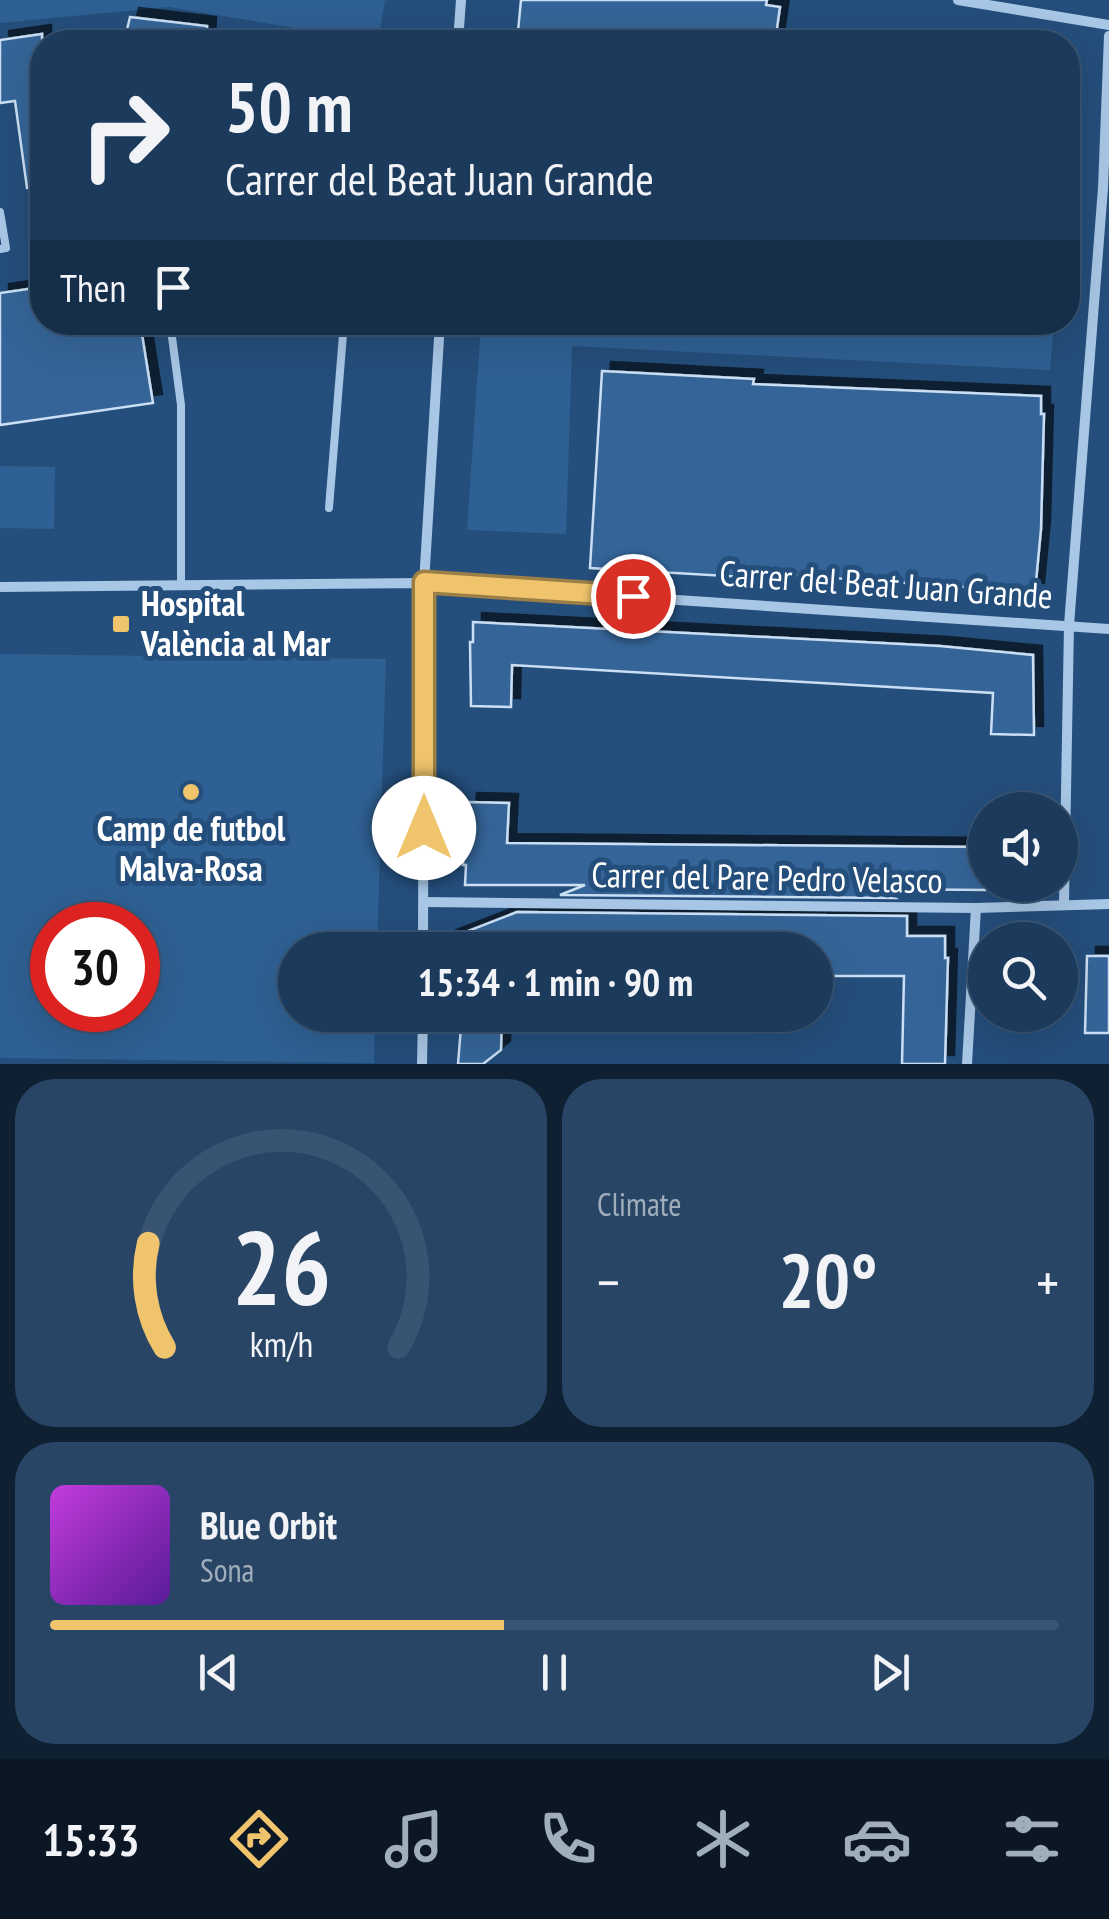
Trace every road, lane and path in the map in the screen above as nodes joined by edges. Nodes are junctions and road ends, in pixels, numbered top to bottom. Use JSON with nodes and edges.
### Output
{"nodes":[{"id":1,"x":461,"y":0,"type":"edge"},
{"id":2,"x":958,"y":0,"type":"edge"},
{"id":3,"x":1109,"y":25,"type":"edge"},
{"id":4,"x":459,"y":30,"type":"edge"},
{"id":5,"x":1109,"y":36,"type":"edge"},
{"id":6,"x":0,"y":212,"type":"edge"},
{"id":7,"x":0,"y":249,"type":"edge"},
{"id":8,"x":172,"y":335,"type":"edge"},
{"id":9,"x":343,"y":335,"type":"edge"},
{"id":10,"x":439,"y":335,"type":"edge"},
{"id":11,"x":329,"y":508,"type":"dead end"},
{"id":12,"x":424,"y":582,"type":"junction"},
{"id":13,"x":181,"y":585,"type":"junction"},
{"id":14,"x":0,"y":587,"type":"edge"},
{"id":15,"x":1069,"y":625,"type":"junction"},
{"id":16,"x":1109,"y":630,"type":"edge"},
{"id":17,"x":424,"y":902,"type":"junction"},
{"id":18,"x":1064,"y":903,"type":"junction"},
{"id":19,"x":1109,"y":904,"type":"edge"},
{"id":20,"x":976,"y":908,"type":"junction"},
{"id":21,"x":424,"y":932,"type":"edge"},
{"id":22,"x":422,"y":1032,"type":"edge"},
{"id":23,"x":422,"y":1064,"type":"edge"},
{"id":24,"x":967,"y":1064,"type":"edge"}],
"edges":[{"from":1,"to":4,"type":"street"},
{"from":2,"to":3,"type":"street"},
{"from":5,"to":15,"type":"street"},
{"from":6,"to":7,"type":"lane"},
{"from":8,"to":13,"type":"lane"},
{"from":9,"to":11,"type":"lane"},
{"from":10,"to":12,"type":"street"},
{"from":12,"to":13,"type":"street","name":"Carrer del Beat Juan Grande"},
{"from":12,"to":15,"type":"street","name":"Carrer del Beat Juan Grande"},
{"from":12,"to":17,"type":"street"},
{"from":13,"to":14,"type":"street","name":"Carrer del Beat Juan Grande"},
{"from":15,"to":16,"type":"street","name":"Carrer del Beat Juan Grande"},
{"from":15,"to":18,"type":"street"},
{"from":17,"to":20,"type":"street","name":"Carrer del Pare Pedro Velasco"},
{"from":17,"to":21,"type":"street"},
{"from":18,"to":19,"type":"street","name":"Carrer del Pare Pedro Velasco"},
{"from":18,"to":20,"type":"street","name":"Carrer del Pare Pedro Velasco"},
{"from":20,"to":24,"type":"street"},
{"from":22,"to":23,"type":"street"}]}
